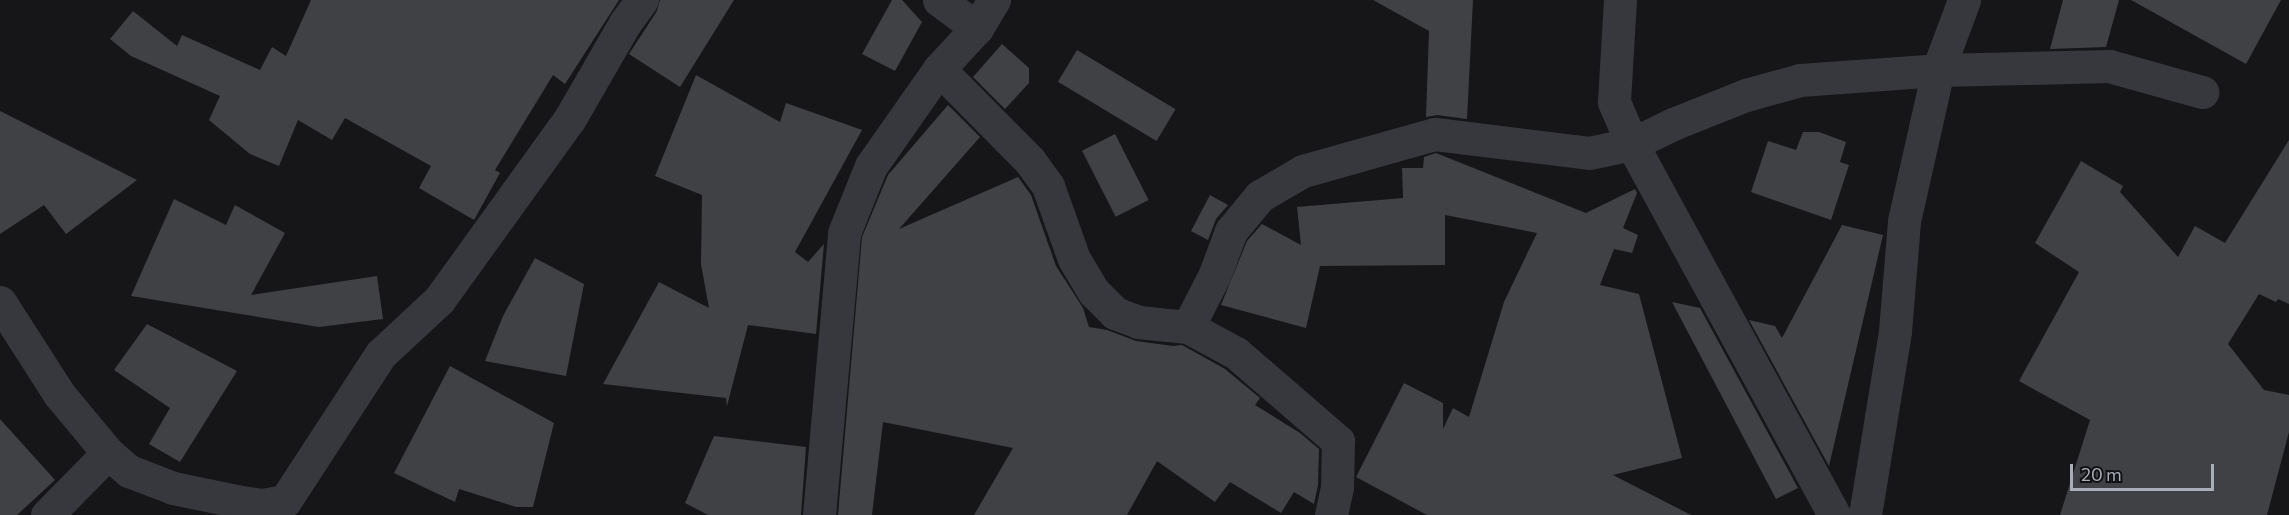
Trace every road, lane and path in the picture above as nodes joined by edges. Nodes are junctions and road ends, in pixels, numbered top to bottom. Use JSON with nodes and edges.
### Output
{"nodes":[{"id":1,"x":642,"y":0,"type":"edge"},
{"id":2,"x":939,"y":0,"type":"edge"},
{"id":3,"x":994,"y":0,"type":"edge"},
{"id":4,"x":1620,"y":0,"type":"edge"},
{"id":5,"x":1964,"y":0,"type":"edge"},
{"id":6,"x":977,"y":27,"type":"junction"},
{"id":7,"x":939,"y":69,"type":"junction"},
{"id":8,"x":1938,"y":70,"type":"junction"},
{"id":9,"x":2202,"y":92,"type":"dead end"},
{"id":10,"x":1632,"y":144,"type":"junction"},
{"id":11,"x":0,"y":302,"type":"edge"},
{"id":12,"x":1188,"y":327,"type":"junction"},
{"id":13,"x":108,"y":453,"type":"junction"},
{"id":14,"x":47,"y":515,"type":"edge"},
{"id":15,"x":819,"y":515,"type":"edge"},
{"id":16,"x":1331,"y":515,"type":"edge"},
{"id":17,"x":1834,"y":515,"type":"edge"},
{"id":18,"x":1865,"y":515,"type":"edge"}],
"edges":[{"from":1,"to":13,"type":"street"},
{"from":2,"to":6,"type":"street"},
{"from":3,"to":6,"type":"street"},
{"from":4,"to":10,"type":"street"},
{"from":5,"to":8,"type":"street"},
{"from":6,"to":7,"type":"street"},
{"from":7,"to":12,"type":"street"},
{"from":7,"to":15,"type":"street"},
{"from":8,"to":9,"type":"street"},
{"from":8,"to":10,"type":"street"},
{"from":8,"to":18,"type":"street"},
{"from":10,"to":12,"type":"street"},
{"from":10,"to":17,"type":"street"},
{"from":11,"to":13,"type":"street"},
{"from":12,"to":16,"type":"street"},
{"from":13,"to":14,"type":"street"}]}
